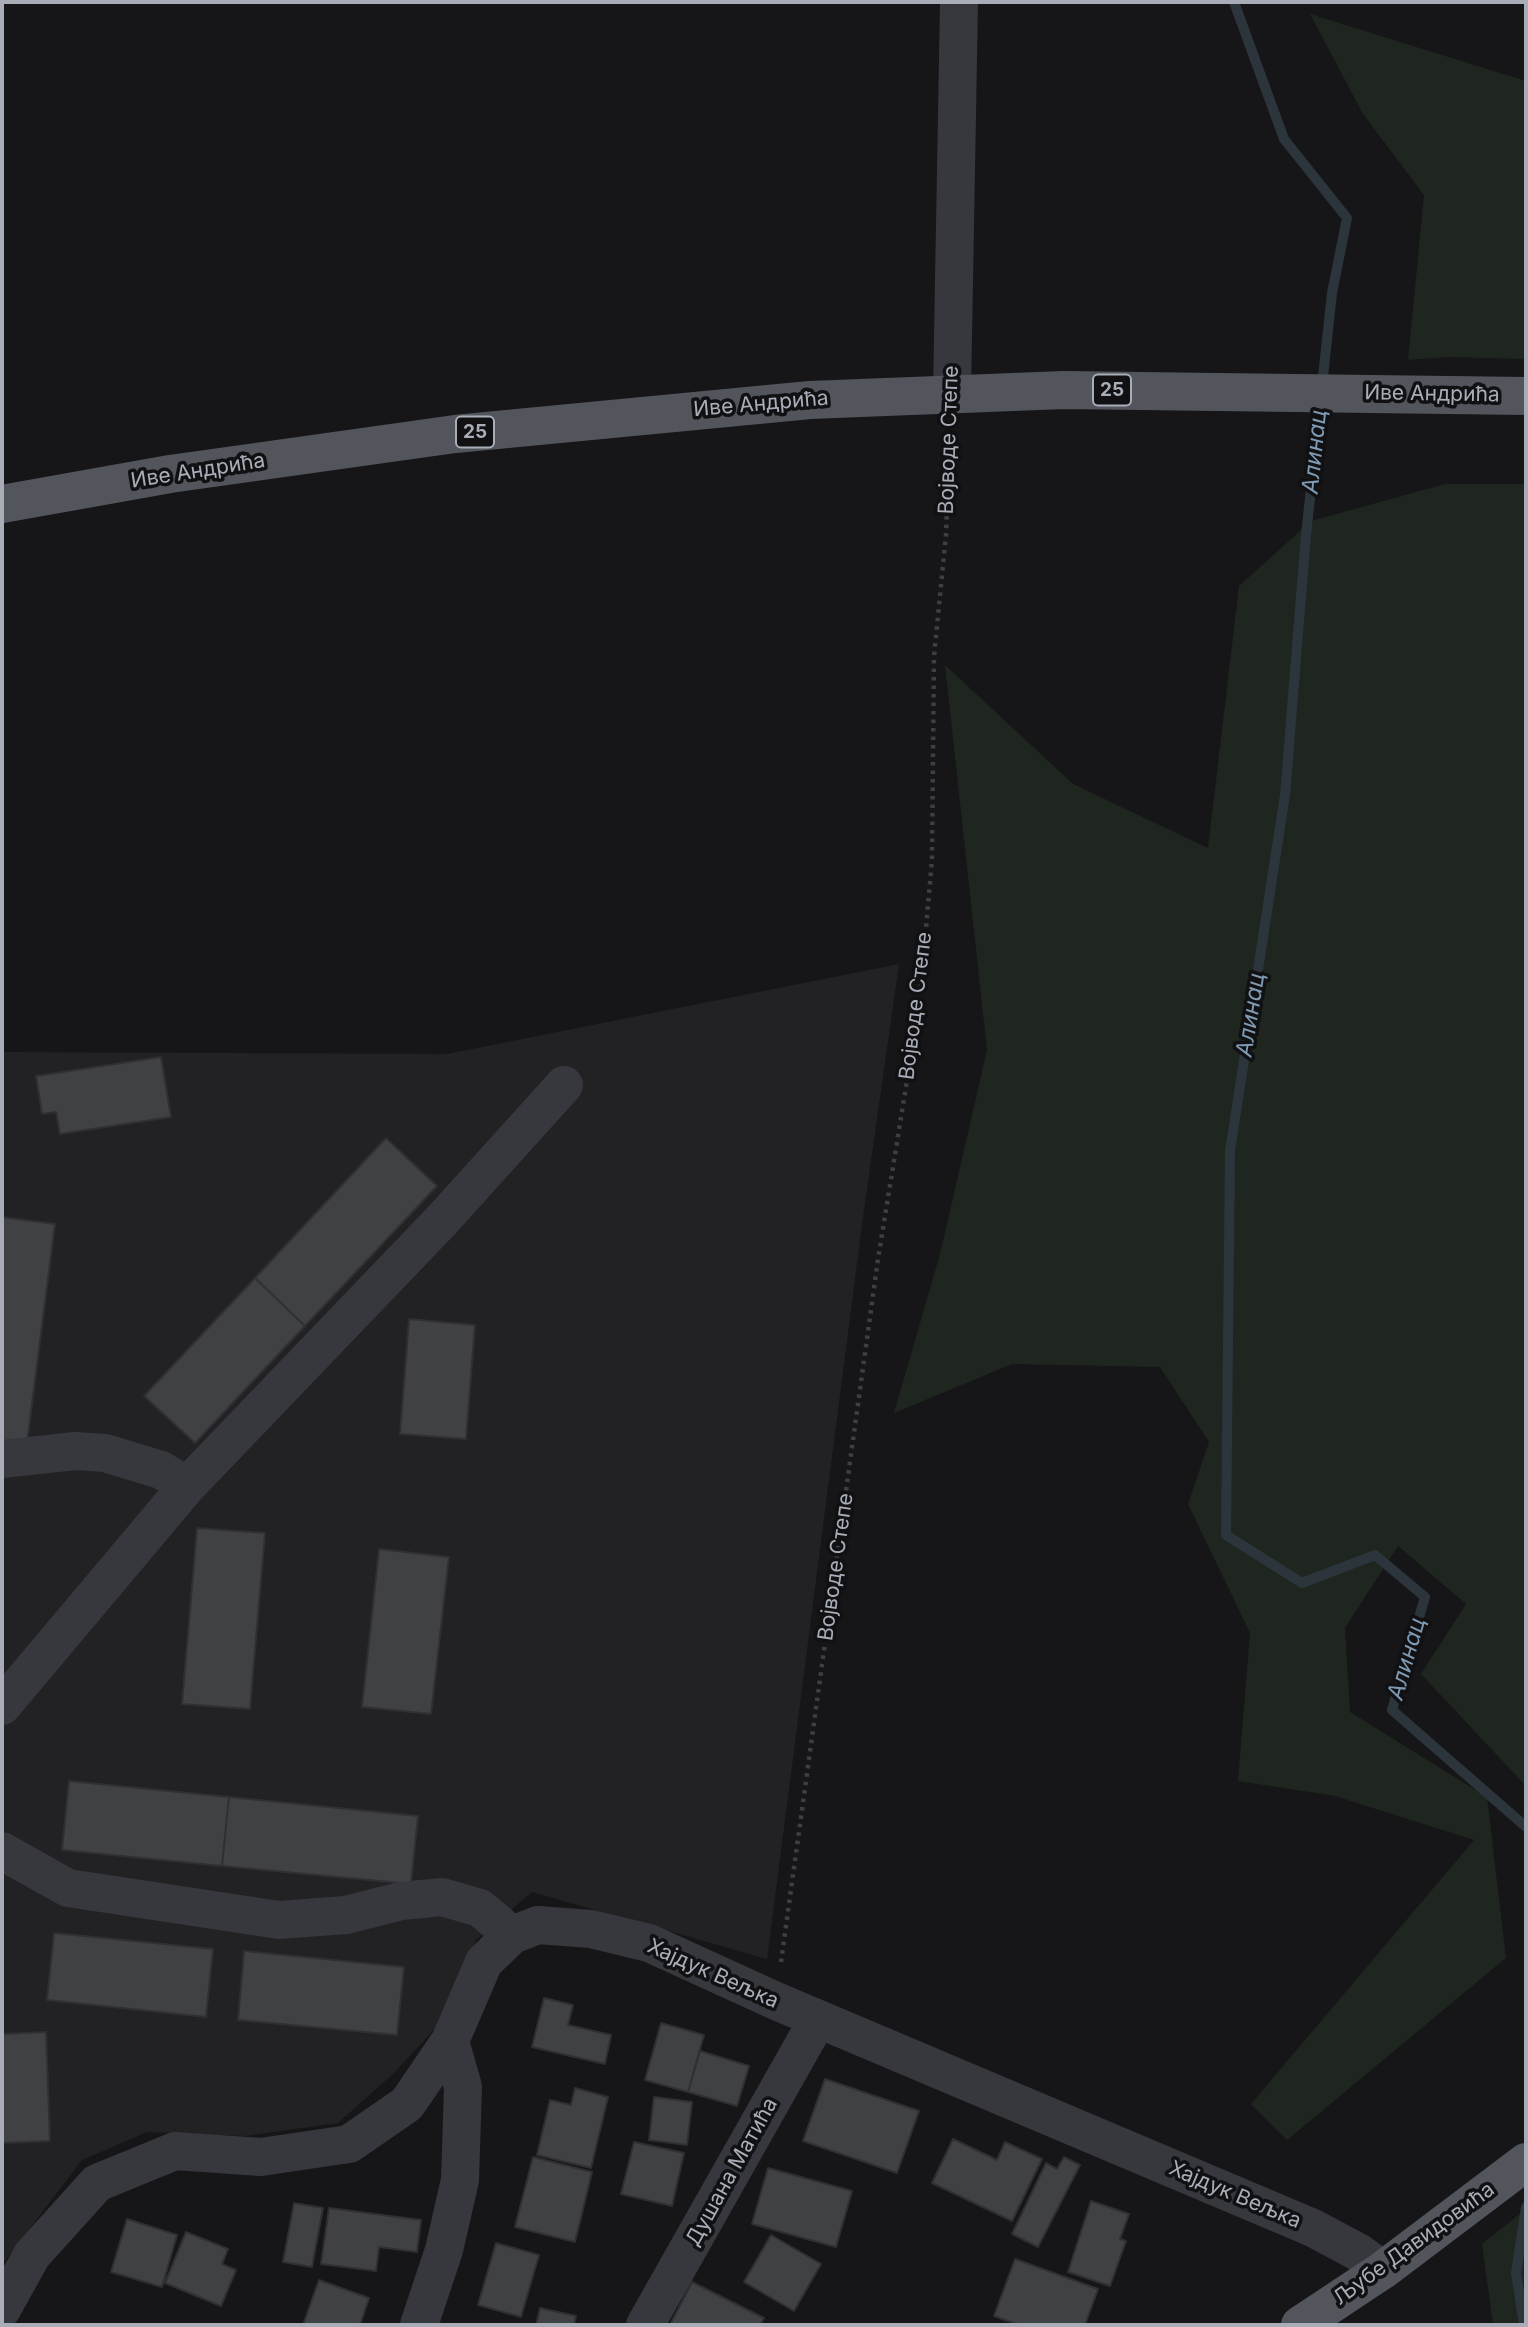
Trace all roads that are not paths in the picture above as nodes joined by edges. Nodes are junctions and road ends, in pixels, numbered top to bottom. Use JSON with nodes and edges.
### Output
{"nodes":[{"id":1,"x":959,"y":2,"type":"edge"},
{"id":2,"x":952,"y":392,"type":"junction"},
{"id":3,"x":1521,"y":399,"type":"edge"},
{"id":4,"x":2,"y":503,"type":"edge"},
{"id":5,"x":564,"y":1086,"type":"dead end"},
{"id":6,"x":2,"y":1459,"type":"edge"},
{"id":7,"x":187,"y":1486,"type":"junction"},
{"id":8,"x":2,"y":1706,"type":"edge"},
{"id":9,"x":2,"y":1851,"type":"edge"},
{"id":10,"x":512,"y":1935,"type":"junction"},
{"id":11,"x":818,"y":2019,"type":"junction"},
{"id":12,"x":450,"y":2041,"type":"junction"},
{"id":13,"x":1526,"y":2162,"type":"edge"},
{"id":14,"x":1383,"y":2270,"type":"junction"},
{"id":15,"x":2,"y":2309,"type":"edge"},
{"id":16,"x":418,"y":2325,"type":"edge"},
{"id":17,"x":645,"y":2325,"type":"edge"},
{"id":18,"x":1300,"y":2325,"type":"edge"}],
"edges":[{"from":1,"to":2,"type":"street","name":"Војводе Степе"},
{"from":2,"to":3,"type":"main road","name":"Иве Андрића","number":"25"},
{"from":2,"to":4,"type":"main road","name":"Иве Андрића","number":"25"},
{"from":5,"to":7,"type":"street"},
{"from":6,"to":7,"type":"street"},
{"from":7,"to":8,"type":"street"},
{"from":9,"to":10,"type":"street"},
{"from":10,"to":11,"type":"street","name":"Хајдук Вељка"},
{"from":10,"to":12,"type":"street","name":"Хајдук Вељка"},
{"from":11,"to":14,"type":"street","name":"Хајдук Вељка"},
{"from":11,"to":17,"type":"street","name":"Душана Матића"},
{"from":12,"to":15,"type":"street","name":"Хајдук Вељка"},
{"from":12,"to":16,"type":"street"},
{"from":13,"to":14,"type":"main road","name":"Љубе Давидовића"},
{"from":14,"to":18,"type":"main road","name":"Љубе Давидовића"}]}
